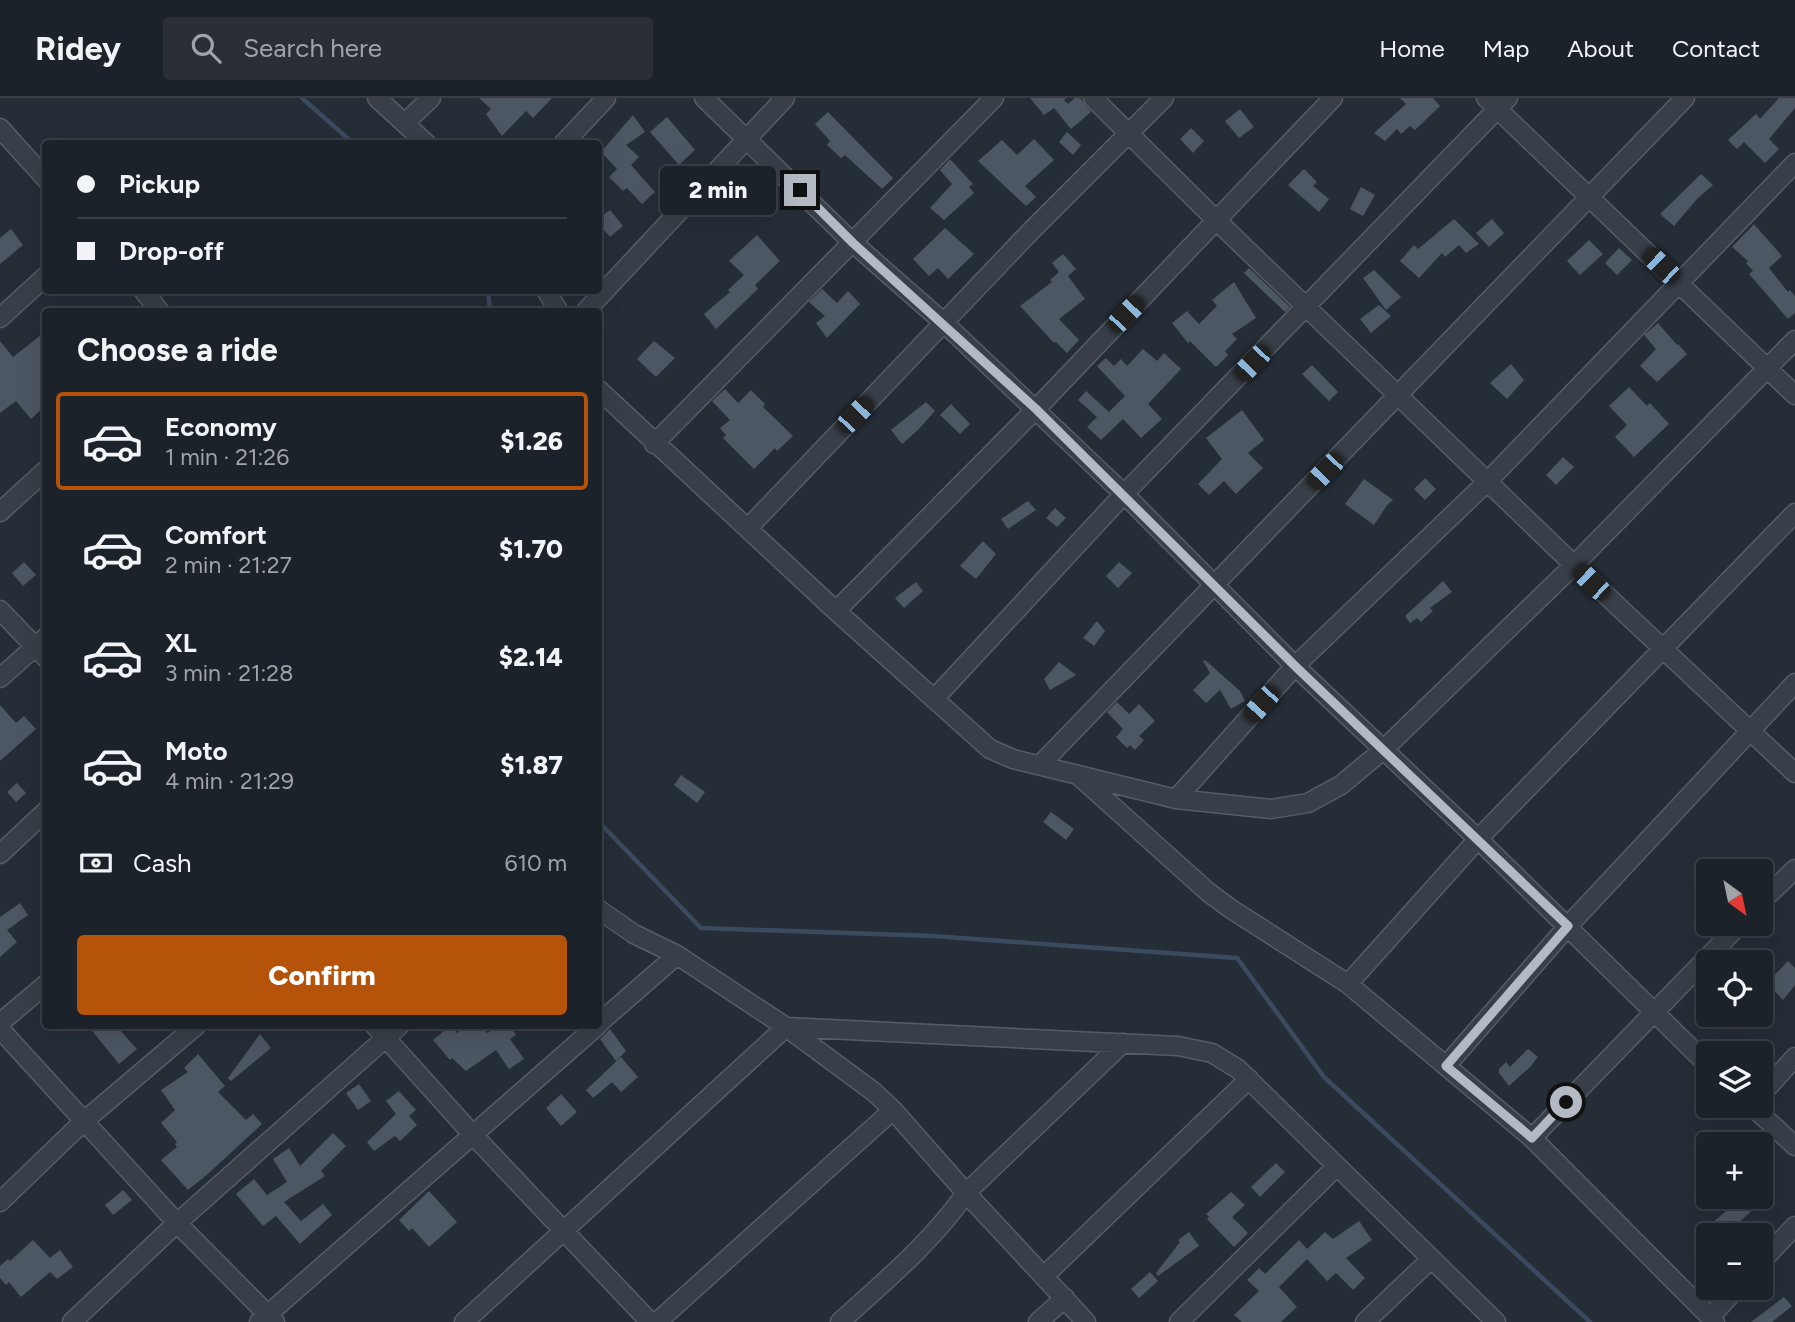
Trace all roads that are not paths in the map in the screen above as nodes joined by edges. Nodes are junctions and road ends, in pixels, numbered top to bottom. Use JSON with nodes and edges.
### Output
{"nodes":[{"id":1,"x":377,"y":98,"type":"edge"},
{"id":2,"x":431,"y":98,"type":"edge"},
{"id":3,"x":606,"y":98,"type":"edge"},
{"id":4,"x":704,"y":98,"type":"edge"},
{"id":5,"x":785,"y":98,"type":"edge"},
{"id":6,"x":994,"y":98,"type":"edge"},
{"id":7,"x":1093,"y":98,"type":"edge"},
{"id":8,"x":1164,"y":98,"type":"edge"},
{"id":9,"x":1333,"y":98,"type":"edge"},
{"id":10,"x":1685,"y":98,"type":"edge"},
{"id":11,"x":1497,"y":102,"type":"edge"},
{"id":12,"x":406,"y":122,"type":"junction"},
{"id":13,"x":0,"y":128,"type":"edge"},
{"id":14,"x":1128,"y":135,"type":"junction"},
{"id":15,"x":746,"y":138,"type":"junction"},
{"id":16,"x":423,"y":140,"type":"edge"},
{"id":17,"x":566,"y":140,"type":"edge"},
{"id":18,"x":1795,"y":163,"type":"edge"},
{"id":19,"x":42,"y":175,"type":"edge"},
{"id":20,"x":1589,"y":196,"type":"junction"},
{"id":21,"x":1216,"y":220,"type":"junction"},
{"id":22,"x":853,"y":243,"type":"junction"},
{"id":23,"x":42,"y":280,"type":"edge"},
{"id":24,"x":1679,"y":283,"type":"junction"},
{"id":25,"x":146,"y":294,"type":"edge"},
{"id":26,"x":602,"y":294,"type":"edge"},
{"id":27,"x":602,"y":294,"type":"edge"},
{"id":28,"x":1306,"y":307,"type":"junction"},
{"id":29,"x":157,"y":308,"type":"edge"},
{"id":30,"x":589,"y":308,"type":"edge"},
{"id":31,"x":0,"y":318,"type":"edge"},
{"id":32,"x":943,"y":322,"type":"junction"},
{"id":33,"x":1795,"y":340,"type":"edge"},
{"id":34,"x":1768,"y":368,"type":"junction"},
{"id":35,"x":602,"y":393,"type":"edge"},
{"id":36,"x":1398,"y":395,"type":"junction"},
{"id":37,"x":1795,"y":395,"type":"edge"},
{"id":38,"x":1036,"y":409,"type":"junction"},
{"id":39,"x":654,"y":444,"type":"junction"},
{"id":40,"x":42,"y":474,"type":"edge"},
{"id":41,"x":1487,"y":482,"type":"junction"},
{"id":42,"x":1124,"y":494,"type":"junction"},
{"id":43,"x":0,"y":512,"type":"edge"},
{"id":44,"x":1795,"y":513,"type":"edge"},
{"id":45,"x":749,"y":527,"type":"junction"},
{"id":46,"x":1574,"y":565,"type":"junction"},
{"id":47,"x":1215,"y":584,"type":"junction"},
{"id":48,"x":0,"y":610,"type":"edge"},
{"id":49,"x":836,"y":611,"type":"junction"},
{"id":50,"x":42,"y":647,"type":"edge"},
{"id":51,"x":1661,"y":648,"type":"junction"},
{"id":52,"x":1295,"y":666,"type":"junction"},
{"id":53,"x":0,"y":678,"type":"edge"},
{"id":54,"x":1795,"y":683,"type":"edge"},
{"id":55,"x":934,"y":699,"type":"junction"},
{"id":56,"x":1748,"y":732,"type":"junction"},
{"id":57,"x":1382,"y":750,"type":"junction"},
{"id":58,"x":1040,"y":765,"type":"junction"},
{"id":59,"x":1795,"y":773,"type":"edge"},
{"id":60,"x":1077,"y":774,"type":"junction"},
{"id":61,"x":1176,"y":799,"type":"junction"},
{"id":62,"x":42,"y":815,"type":"edge"},
{"id":63,"x":1478,"y":839,"type":"junction"},
{"id":64,"x":0,"y":854,"type":"edge"},
{"id":65,"x":1795,"y":869,"type":"edge"},
{"id":66,"x":1773,"y":890,"type":"edge"},
{"id":67,"x":602,"y":912,"type":"edge"},
{"id":68,"x":1568,"y":926,"type":"junction"},
{"id":69,"x":1728,"y":936,"type":"edge"},
{"id":70,"x":677,"y":955,"type":"junction"},
{"id":71,"x":1348,"y":984,"type":"junction"},
{"id":72,"x":42,"y":987,"type":"edge"},
{"id":73,"x":1652,"y":1012,"type":"junction"},
{"id":74,"x":602,"y":1021,"type":"edge"},
{"id":75,"x":0,"y":1023,"type":"edge"},
{"id":76,"x":786,"y":1027,"type":"junction"},
{"id":77,"x":0,"y":1029,"type":"edge"},
{"id":78,"x":192,"y":1029,"type":"edge"},
{"id":79,"x":387,"y":1029,"type":"edge"},
{"id":80,"x":593,"y":1029,"type":"edge"},
{"id":81,"x":1122,"y":1043,"type":"junction"},
{"id":82,"x":1696,"y":1054,"type":"edge"},
{"id":83,"x":1795,"y":1057,"type":"edge"},
{"id":84,"x":1446,"y":1066,"type":"junction"},
{"id":85,"x":1249,"y":1080,"type":"junction"},
{"id":86,"x":1773,"y":1082,"type":"edge"},
{"id":87,"x":894,"y":1110,"type":"junction"},
{"id":88,"x":1765,"y":1118,"type":"edge"},
{"id":89,"x":83,"y":1122,"type":"junction"},
{"id":90,"x":473,"y":1135,"type":"junction"},
{"id":91,"x":1532,"y":1138,"type":"junction"},
{"id":92,"x":1795,"y":1146,"type":"edge"},
{"id":93,"x":1337,"y":1166,"type":"junction"},
{"id":94,"x":966,"y":1193,"type":"junction"},
{"id":95,"x":0,"y":1202,"type":"edge"},
{"id":96,"x":177,"y":1223,"type":"junction"},
{"id":97,"x":1795,"y":1226,"type":"edge"},
{"id":98,"x":565,"y":1229,"type":"junction"},
{"id":99,"x":1773,"y":1249,"type":"edge"},
{"id":100,"x":1431,"y":1259,"type":"junction"},
{"id":101,"x":1044,"y":1276,"type":"junction"},
{"id":102,"x":1065,"y":1298,"type":"junction"},
{"id":103,"x":1728,"y":1300,"type":"edge"},
{"id":104,"x":267,"y":1320,"type":"edge"},
{"id":105,"x":1712,"y":1320,"type":"edge"},
{"id":106,"x":72,"y":1322,"type":"edge"},
{"id":107,"x":464,"y":1322,"type":"edge"},
{"id":108,"x":650,"y":1322,"type":"edge"},
{"id":109,"x":657,"y":1322,"type":"edge"},
{"id":110,"x":840,"y":1322,"type":"edge"},
{"id":111,"x":1038,"y":1322,"type":"edge"},
{"id":112,"x":1086,"y":1322,"type":"edge"},
{"id":113,"x":1179,"y":1322,"type":"edge"},
{"id":114,"x":1365,"y":1322,"type":"edge"},
{"id":115,"x":1496,"y":1322,"type":"edge"}],
"edges":[{"from":1,"to":12,"type":"street"},
{"from":2,"to":12,"type":"street"},
{"from":3,"to":17,"type":"street"},
{"from":4,"to":15,"type":"street"},
{"from":5,"to":15,"type":"street"},
{"from":6,"to":22,"type":"street"},
{"from":7,"to":14,"type":"street"},
{"from":8,"to":14,"type":"street"},
{"from":9,"to":21,"type":"street"},
{"from":10,"to":20,"type":"street"},
{"from":11,"to":20,"type":"street"},
{"from":11,"to":28,"type":"street"},
{"from":12,"to":16,"type":"street"},
{"from":13,"to":19,"type":"street"},
{"from":14,"to":21,"type":"street"},
{"from":14,"to":32,"type":"street"},
{"from":15,"to":22,"type":"street"},
{"from":15,"to":27,"type":"street"},
{"from":18,"to":24,"type":"street"},
{"from":20,"to":24,"type":"street"},
{"from":20,"to":36,"type":"street"},
{"from":21,"to":28,"type":"street"},
{"from":21,"to":38,"type":"street"},
{"from":22,"to":32,"type":"street"},
{"from":22,"to":39,"type":"street"},
{"from":23,"to":31,"type":"street"},
{"from":24,"to":34,"type":"street"},
{"from":24,"to":41,"type":"street"},
{"from":25,"to":29,"type":"street"},
{"from":26,"to":30,"type":"street"},
{"from":28,"to":36,"type":"street"},
{"from":28,"to":42,"type":"street"},
{"from":32,"to":38,"type":"street"},
{"from":32,"to":45,"type":"street"},
{"from":33,"to":34,"type":"street"},
{"from":34,"to":37,"type":"street"},
{"from":34,"to":46,"type":"street"},
{"from":35,"to":39,"type":"street"},
{"from":36,"to":41,"type":"street"},
{"from":36,"to":47,"type":"street"},
{"from":38,"to":42,"type":"street"},
{"from":38,"to":49,"type":"street"},
{"from":39,"to":45,"type":"street"},
{"from":40,"to":43,"type":"street"},
{"from":41,"to":46,"type":"street"},
{"from":41,"to":52,"type":"street"},
{"from":42,"to":47,"type":"street"},
{"from":42,"to":55,"type":"street"},
{"from":44,"to":51,"type":"street"},
{"from":45,"to":49,"type":"street"},
{"from":46,"to":51,"type":"street"},
{"from":46,"to":57,"type":"street"},
{"from":47,"to":52,"type":"street"},
{"from":47,"to":58,"type":"street"},
{"from":48,"to":50,"type":"street"},
{"from":49,"to":55,"type":"street"},
{"from":50,"to":53,"type":"street"},
{"from":51,"to":56,"type":"street"},
{"from":51,"to":63,"type":"street"},
{"from":52,"to":57,"type":"street"},
{"from":52,"to":61,"type":"street"},
{"from":54,"to":56,"type":"street"},
{"from":55,"to":58,"type":"street"},
{"from":56,"to":59,"type":"street"},
{"from":56,"to":68,"type":"street"},
{"from":57,"to":61,"type":"street"},
{"from":57,"to":63,"type":"street"},
{"from":58,"to":60,"type":"street"},
{"from":60,"to":61,"type":"street"},
{"from":60,"to":71,"type":"street"},
{"from":62,"to":64,"type":"street"},
{"from":63,"to":68,"type":"street"},
{"from":63,"to":71,"type":"street"},
{"from":65,"to":66,"type":"street"},
{"from":67,"to":70,"type":"street"},
{"from":68,"to":73,"type":"street"},
{"from":68,"to":84,"type":"street"},
{"from":69,"to":73,"type":"street"},
{"from":70,"to":74,"type":"street"},
{"from":70,"to":76,"type":"street"},
{"from":71,"to":84,"type":"street"},
{"from":72,"to":75,"type":"street"},
{"from":73,"to":82,"type":"street"},
{"from":73,"to":91,"type":"street"},
{"from":76,"to":81,"type":"street"},
{"from":76,"to":87,"type":"street"},
{"from":76,"to":98,"type":"street"},
{"from":77,"to":89,"type":"street"},
{"from":78,"to":89,"type":"street"},
{"from":79,"to":90,"type":"street"},
{"from":79,"to":96,"type":"street"},
{"from":80,"to":90,"type":"street"},
{"from":81,"to":85,"type":"street"},
{"from":81,"to":94,"type":"street"},
{"from":83,"to":86,"type":"street"},
{"from":84,"to":91,"type":"street"},
{"from":85,"to":93,"type":"street"},
{"from":85,"to":101,"type":"street"},
{"from":87,"to":94,"type":"street"},
{"from":87,"to":109,"type":"street"},
{"from":88,"to":92,"type":"street"},
{"from":89,"to":95,"type":"street"},
{"from":89,"to":96,"type":"street"},
{"from":90,"to":98,"type":"street"},
{"from":90,"to":104,"type":"street"},
{"from":91,"to":105,"type":"street"},
{"from":93,"to":100,"type":"street"},
{"from":93,"to":113,"type":"street"},
{"from":94,"to":101,"type":"street"},
{"from":94,"to":110,"type":"street"},
{"from":96,"to":104,"type":"street"},
{"from":96,"to":106,"type":"street"},
{"from":97,"to":99,"type":"street"},
{"from":98,"to":107,"type":"street"},
{"from":98,"to":108,"type":"street"},
{"from":100,"to":114,"type":"street"},
{"from":100,"to":115,"type":"street"},
{"from":101,"to":102,"type":"street"},
{"from":102,"to":111,"type":"street"},
{"from":102,"to":112,"type":"street"},
{"from":103,"to":105,"type":"street"}]}
